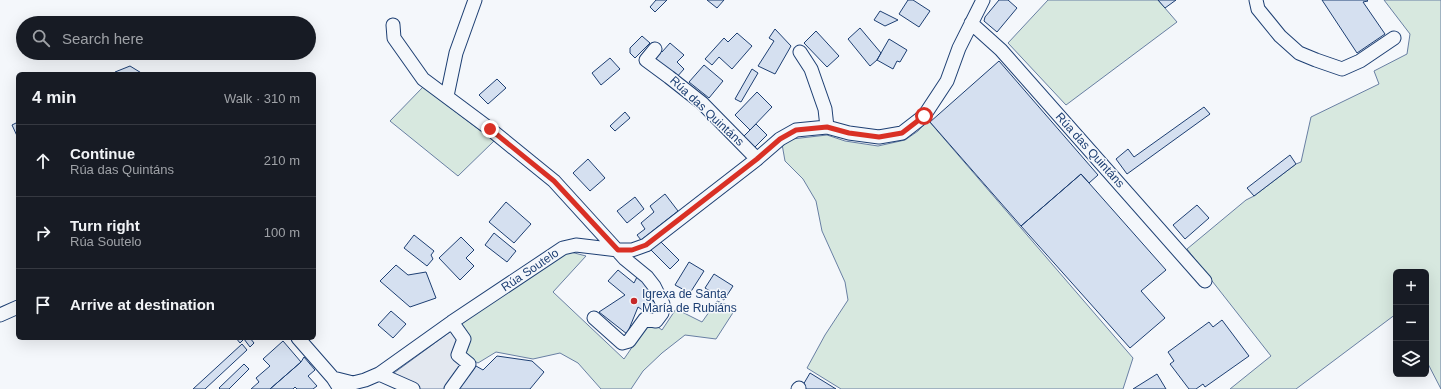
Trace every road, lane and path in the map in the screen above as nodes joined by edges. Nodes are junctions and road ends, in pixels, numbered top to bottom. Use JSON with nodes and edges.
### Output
{"nodes":[{"id":1,"x":475,"y":0,"type":"edge"},
{"id":2,"x":983,"y":0,"type":"edge"},
{"id":3,"x":1256,"y":0,"type":"edge"},
{"id":4,"x":971,"y":22,"type":"junction"},
{"id":5,"x":393,"y":26,"type":"dead end"},
{"id":6,"x":1394,"y":38,"type":"dead end"},
{"id":7,"x":655,"y":49,"type":"dead end"},
{"id":8,"x":800,"y":52,"type":"dead end"},
{"id":9,"x":447,"y":96,"type":"junction"},
{"id":10,"x":827,"y":127,"type":"junction"},
{"id":11,"x":757,"y":159,"type":"junction"},
{"id":12,"x":618,"y":250,"type":"junction"},
{"id":13,"x":1205,"y":281,"type":"dead end"},
{"id":14,"x":16,"y":308,"type":"edge"},
{"id":15,"x":0,"y":315,"type":"edge"},
{"id":16,"x":594,"y":318,"type":"dead end"},
{"id":17,"x":452,"y":322,"type":"junction"},
{"id":18,"x":300,"y":340,"type":"edge"},
{"id":19,"x":379,"y":374,"type":"junction"},
{"id":20,"x":336,"y":384,"type":"edge"},
{"id":21,"x":413,"y":389,"type":"edge"},
{"id":22,"x":451,"y":389,"type":"edge"}],
"edges":[{"from":1,"to":9,"type":"street"},
{"from":2,"to":4,"type":"street"},
{"from":3,"to":6,"type":"street"},
{"from":4,"to":10,"type":"street"},
{"from":4,"to":13,"type":"street","name":"Rúa das Quintáns"},
{"from":5,"to":9,"type":"street"},
{"from":7,"to":11,"type":"street","name":"Rúa das Quintáns"},
{"from":8,"to":10,"type":"street"},
{"from":9,"to":12,"type":"street"},
{"from":10,"to":11,"type":"street"},
{"from":11,"to":12,"type":"street"},
{"from":12,"to":16,"type":"street"},
{"from":12,"to":17,"type":"street","name":"Rúa Soutelo"},
{"from":14,"to":15,"type":"street"},
{"from":17,"to":19,"type":"street","name":"Rúa Soutelo"},
{"from":17,"to":22,"type":"street"},
{"from":18,"to":20,"type":"street"},
{"from":19,"to":20,"type":"street","name":"Rúa Soutelo"},
{"from":19,"to":21,"type":"street"}]}
